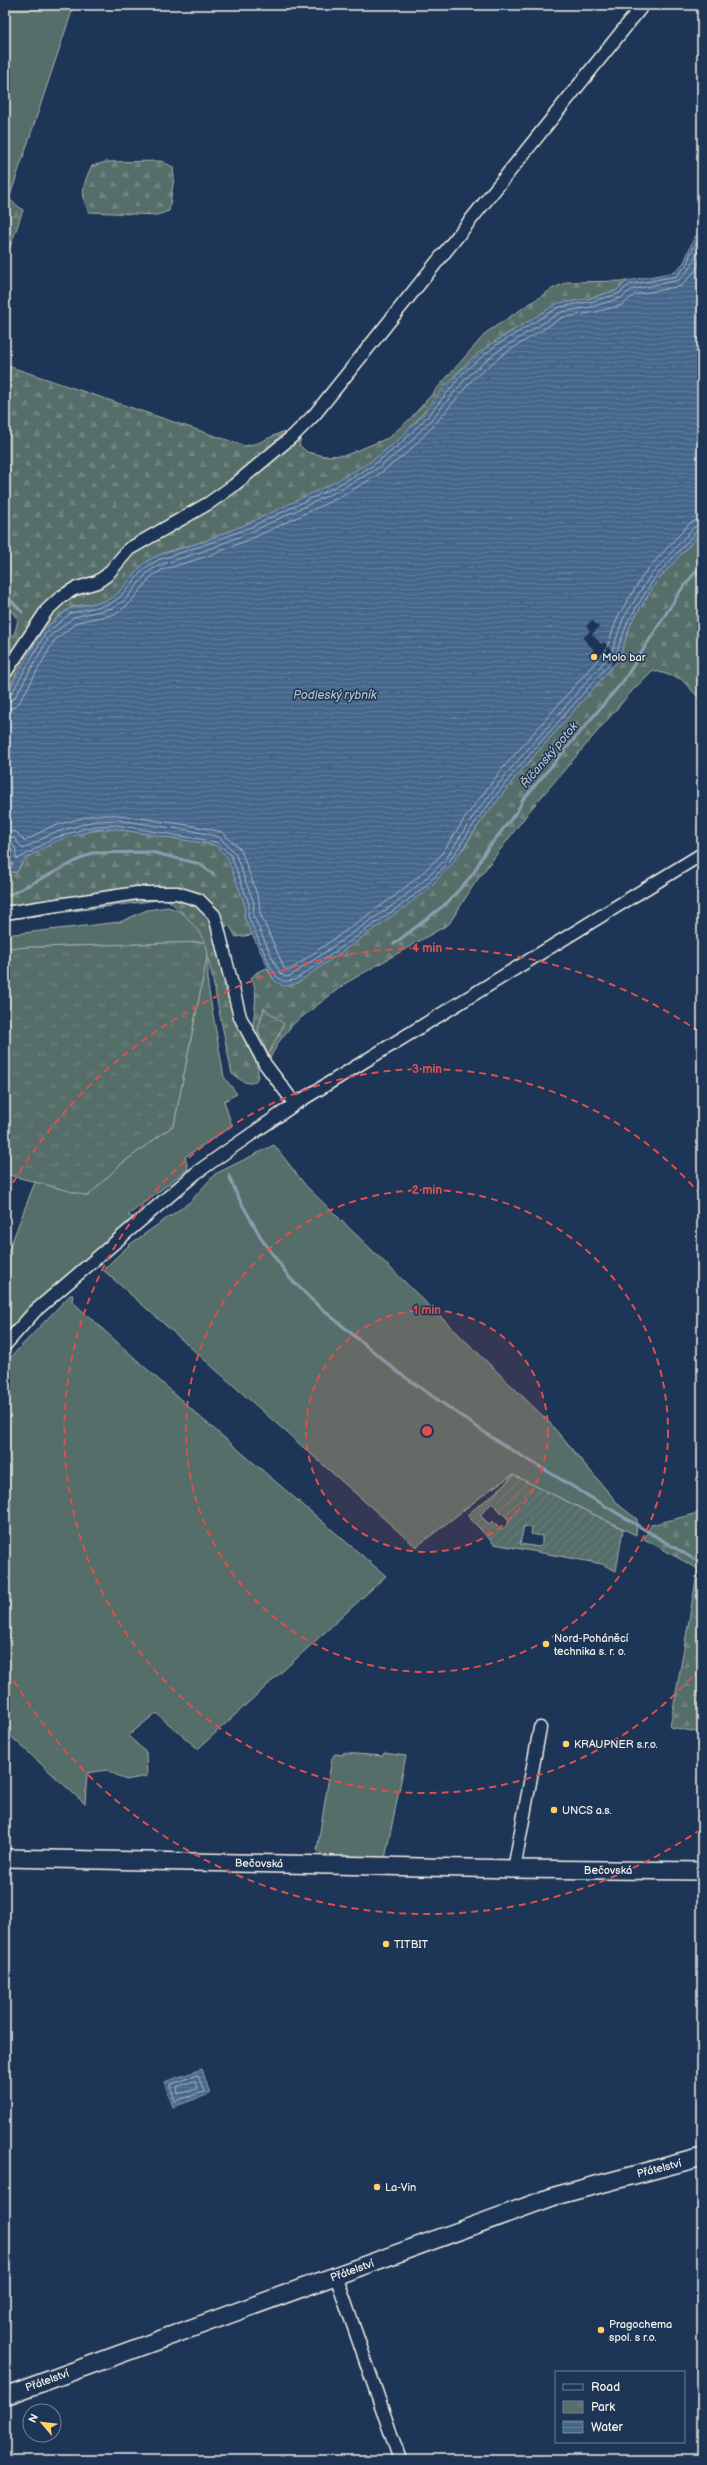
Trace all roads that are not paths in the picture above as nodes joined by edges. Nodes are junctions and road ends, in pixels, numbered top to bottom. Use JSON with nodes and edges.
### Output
{"nodes":[{"id":1,"x":643,"y":5,"type":"edge"},
{"id":2,"x":5,"y":673,"type":"edge"},
{"id":3,"x":702,"y":854,"type":"edge"},
{"id":4,"x":5,"y":913,"type":"edge"},
{"id":5,"x":295,"y":1104,"type":"junction"},
{"id":6,"x":5,"y":1345,"type":"edge"},
{"id":7,"x":540,"y":1728,"type":"dead end"},
{"id":8,"x":5,"y":1858,"type":"edge"},
{"id":9,"x":514,"y":1869,"type":"junction"},
{"id":10,"x":702,"y":1870,"type":"edge"},
{"id":11,"x":702,"y":2157,"type":"edge"},
{"id":12,"x":336,"y":2276,"type":"junction"},
{"id":13,"x":5,"y":2396,"type":"edge"},
{"id":14,"x":400,"y":2460,"type":"edge"}],
"edges":[{"from":1,"to":2,"type":"street"},
{"from":3,"to":5,"type":"street"},
{"from":4,"to":5,"type":"street"},
{"from":5,"to":6,"type":"street"},
{"from":7,"to":9,"type":"street"},
{"from":8,"to":9,"type":"main road","name":"Bečovská"},
{"from":9,"to":10,"type":"main road","name":"Bečovská"},
{"from":11,"to":12,"type":"main road","name":"Přátelství"},
{"from":12,"to":13,"type":"main road","name":"Přátelství"},
{"from":12,"to":14,"type":"street"}]}
